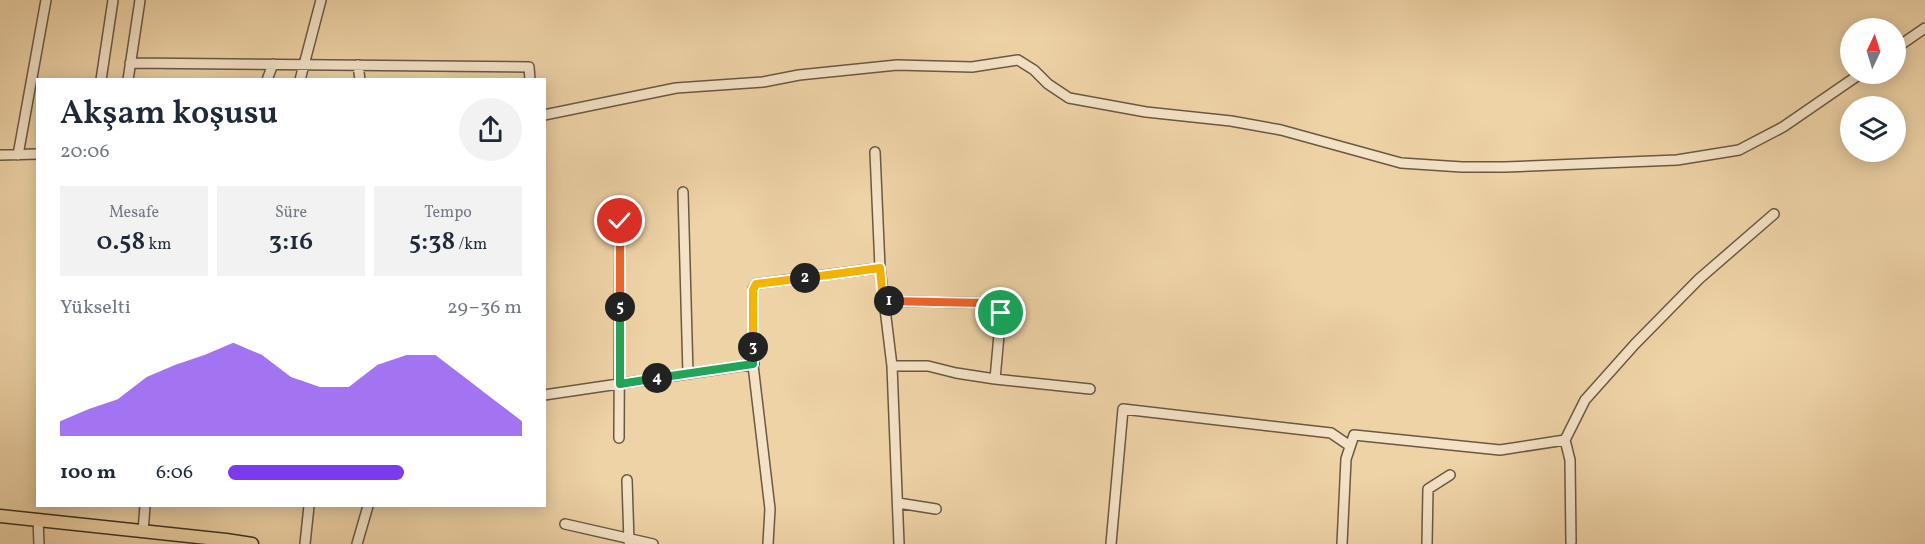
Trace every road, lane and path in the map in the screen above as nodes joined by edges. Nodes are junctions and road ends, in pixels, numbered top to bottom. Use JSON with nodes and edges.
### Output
{"nodes":[{"id":1,"x":46,"y":0,"type":"edge"},
{"id":2,"x":113,"y":0,"type":"edge"},
{"id":3,"x":140,"y":0,"type":"edge"},
{"id":4,"x":321,"y":0,"type":"edge"},
{"id":5,"x":1925,"y":28,"type":"edge"},
{"id":6,"x":1906,"y":41,"type":"edge"},
{"id":7,"x":130,"y":63,"type":"junction"},
{"id":8,"x":273,"y":64,"type":"junction"},
{"id":9,"x":305,"y":64,"type":"junction"},
{"id":10,"x":358,"y":65,"type":"junction"},
{"id":11,"x":101,"y":78,"type":"edge"},
{"id":12,"x":128,"y":78,"type":"edge"},
{"id":13,"x":268,"y":78,"type":"edge"},
{"id":14,"x":301,"y":78,"type":"edge"},
{"id":15,"x":360,"y":78,"type":"edge"},
{"id":16,"x":530,"y":78,"type":"edge"},
{"id":17,"x":1846,"y":84,"type":"edge"},
{"id":18,"x":546,"y":115,"type":"edge"},
{"id":19,"x":875,"y":152,"type":"dead end"},
{"id":20,"x":18,"y":154,"type":"junction"},
{"id":21,"x":36,"y":154,"type":"edge"},
{"id":22,"x":0,"y":155,"type":"edge"},
{"id":23,"x":683,"y":192,"type":"dead end"},
{"id":24,"x":1774,"y":214,"type":"dead end"},
{"id":25,"x":620,"y":221,"type":"dead end"},
{"id":26,"x":880,"y":268,"type":"junction"},
{"id":27,"x":883,"y":301,"type":"junction"},
{"id":28,"x":753,"y":364,"type":"junction"},
{"id":29,"x":892,"y":366,"type":"junction"},
{"id":30,"x":687,"y":374,"type":"junction"},
{"id":31,"x":995,"y":379,"type":"junction"},
{"id":32,"x":620,"y":384,"type":"junction"},
{"id":33,"x":1090,"y":389,"type":"dead end"},
{"id":34,"x":546,"y":395,"type":"edge"},
{"id":35,"x":619,"y":438,"type":"dead end"},
{"id":36,"x":1565,"y":440,"type":"junction"},
{"id":37,"x":1350,"y":446,"type":"junction"},
{"id":38,"x":1450,"y":476,"type":"dead end"},
{"id":39,"x":627,"y":480,"type":"dead end"},
{"id":40,"x":898,"y":503,"type":"junction"},
{"id":41,"x":145,"y":507,"type":"edge"},
{"id":42,"x":309,"y":507,"type":"edge"},
{"id":43,"x":368,"y":507,"type":"edge"},
{"id":44,"x":936,"y":509,"type":"dead end"},
{"id":45,"x":0,"y":516,"type":"edge"},
{"id":46,"x":38,"y":519,"type":"junction"},
{"id":47,"x":565,"y":524,"type":"dead end"},
{"id":48,"x":143,"y":532,"type":"junction"},
{"id":49,"x":628,"y":541,"type":"edge"},
{"id":50,"x":1571,"y":542,"type":"dead end"},
{"id":51,"x":39,"y":544,"type":"edge"},
{"id":52,"x":252,"y":544,"type":"edge"},
{"id":53,"x":305,"y":544,"type":"edge"},
{"id":54,"x":357,"y":544,"type":"edge"},
{"id":55,"x":653,"y":544,"type":"edge"},
{"id":56,"x":768,"y":544,"type":"edge"},
{"id":57,"x":899,"y":544,"type":"edge"},
{"id":58,"x":1111,"y":544,"type":"edge"},
{"id":59,"x":1342,"y":544,"type":"edge"},
{"id":60,"x":1427,"y":544,"type":"edge"}],
"edges":[{"from":1,"to":20,"type":"street"},
{"from":2,"to":11,"type":"street"},
{"from":3,"to":7,"type":"street"},
{"from":4,"to":9,"type":"street"},
{"from":5,"to":6,"type":"street"},
{"from":7,"to":8,"type":"street"},
{"from":7,"to":12,"type":"street"},
{"from":8,"to":9,"type":"street"},
{"from":8,"to":13,"type":"street"},
{"from":9,"to":10,"type":"street"},
{"from":9,"to":14,"type":"street"},
{"from":10,"to":15,"type":"street"},
{"from":10,"to":16,"type":"street"},
{"from":17,"to":18,"type":"street"},
{"from":19,"to":26,"type":"street"},
{"from":20,"to":21,"type":"street"},
{"from":20,"to":22,"type":"street"},
{"from":23,"to":30,"type":"street"},
{"from":24,"to":36,"type":"street"},
{"from":25,"to":32,"type":"street"},
{"from":26,"to":27,"type":"street"},
{"from":26,"to":28,"type":"street"},
{"from":27,"to":29,"type":"street"},
{"from":27,"to":31,"type":"street"},
{"from":28,"to":30,"type":"street"},
{"from":28,"to":56,"type":"street"},
{"from":29,"to":31,"type":"street"},
{"from":29,"to":40,"type":"street"},
{"from":30,"to":32,"type":"street"},
{"from":31,"to":33,"type":"street"},
{"from":32,"to":34,"type":"street"},
{"from":32,"to":35,"type":"street"},
{"from":36,"to":37,"type":"street"},
{"from":36,"to":50,"type":"street"},
{"from":37,"to":58,"type":"street"},
{"from":37,"to":59,"type":"street"},
{"from":38,"to":60,"type":"street"},
{"from":39,"to":49,"type":"street"},
{"from":40,"to":44,"type":"street"},
{"from":40,"to":57,"type":"street"},
{"from":41,"to":48,"type":"street"},
{"from":42,"to":53,"type":"street"},
{"from":43,"to":54,"type":"street"},
{"from":45,"to":46,"type":"main road"},
{"from":46,"to":48,"type":"main road"},
{"from":46,"to":51,"type":"street"},
{"from":47,"to":49,"type":"street"},
{"from":48,"to":52,"type":"main road"},
{"from":49,"to":55,"type":"street"}]}
